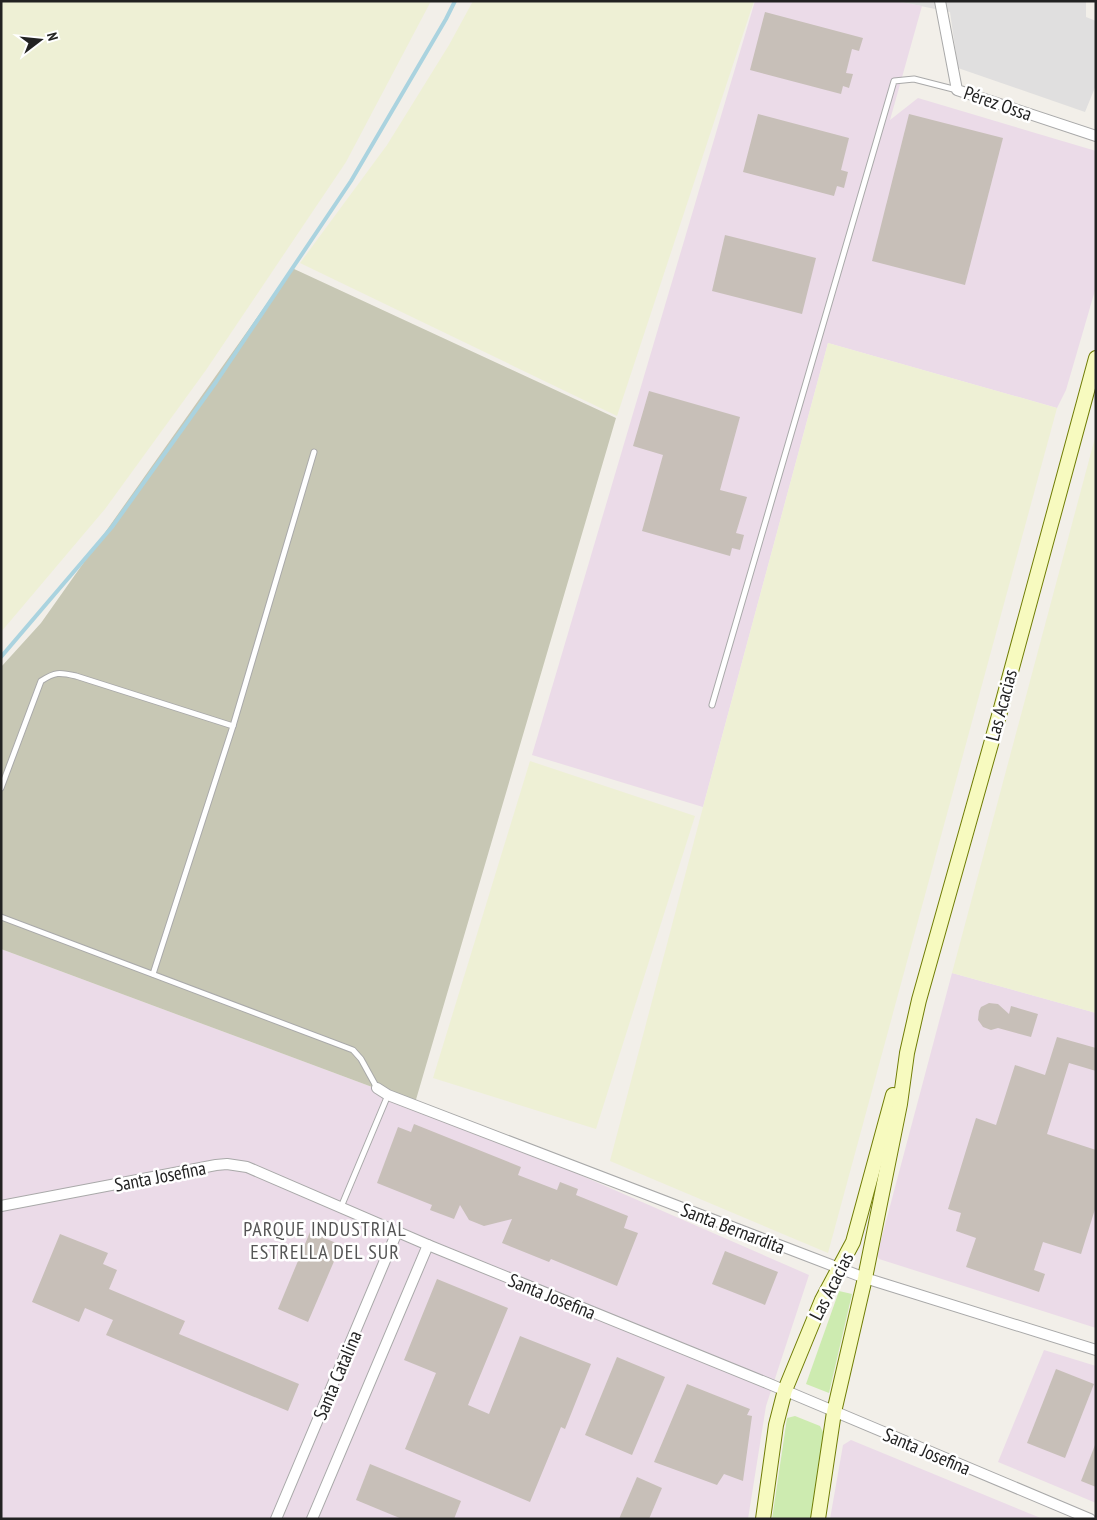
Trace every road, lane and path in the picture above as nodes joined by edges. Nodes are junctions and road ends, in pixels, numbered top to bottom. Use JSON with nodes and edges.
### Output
{"nodes":[{"id":1,"x":940,"y":1,"type":"edge"},
{"id":2,"x":956,"y":90,"type":"junction"},
{"id":3,"x":1096,"y":136,"type":"edge"},
{"id":4,"x":1096,"y":358,"type":"edge"},
{"id":5,"x":314,"y":452,"type":"dead end"},
{"id":6,"x":712,"y":705,"type":"dead end"},
{"id":7,"x":233,"y":726,"type":"junction"},
{"id":8,"x":1,"y":788,"type":"edge"},
{"id":9,"x":1,"y":916,"type":"edge"},
{"id":10,"x":154,"y":974,"type":"junction"},
{"id":11,"x":907,"y":1053,"type":"junction"},
{"id":12,"x":377,"y":1088,"type":"joint"},
{"id":13,"x":388,"y":1095,"type":"junction"},
{"id":14,"x":1,"y":1206,"type":"edge"},
{"id":15,"x":341,"y":1207,"type":"junction"},
{"id":16,"x":397,"y":1232,"type":"junction"},
{"id":17,"x":428,"y":1245,"type":"junction"},
{"id":18,"x":839,"y":1269,"type":"junction"},
{"id":19,"x":865,"y":1278,"type":"junction"},
{"id":20,"x":1096,"y":1350,"type":"edge"},
{"id":21,"x":785,"y":1390,"type":"junction"},
{"id":22,"x":834,"y":1412,"type":"junction"},
{"id":23,"x":276,"y":1519,"type":"edge"},
{"id":24,"x":312,"y":1519,"type":"edge"},
{"id":25,"x":763,"y":1519,"type":"edge"},
{"id":26,"x":818,"y":1519,"type":"edge"},
{"id":27,"x":1090,"y":1519,"type":"edge"}],
"edges":[{"from":1,"to":2,"type":"street","name":"Pérez Ossa"},
{"from":2,"to":3,"type":"street","name":"Pérez Ossa"},
{"from":2,"to":6,"type":"lane"},
{"from":4,"to":11,"type":"main road","name":"Las Acacias"},
{"from":5,"to":7,"type":"lane"},
{"from":7,"to":8,"type":"lane"},
{"from":7,"to":10,"type":"lane"},
{"from":9,"to":10,"type":"lane"},
{"from":10,"to":12,"type":"lane"},
{"from":11,"to":18,"type":"main road","name":"Las Acacias"},
{"from":11,"to":19,"type":"main road","name":"Las Acacias"},
{"from":12,"to":13,"type":"street","name":"Santa Bernardita"},
{"from":13,"to":15,"type":"lane"},
{"from":13,"to":18,"type":"street","name":"Santa Bernardita"},
{"from":14,"to":15,"type":"street","name":"Santa Josefina"},
{"from":15,"to":16,"type":"street","name":"Santa Josefina"},
{"from":16,"to":17,"type":"street","name":"Santa Josefina"},
{"from":16,"to":23,"type":"street","name":"Santa Catalina"},
{"from":17,"to":21,"type":"street","name":"Santa Josefina"},
{"from":17,"to":24,"type":"street","name":"Santa Catalina"},
{"from":18,"to":19,"type":"street","name":"Santa Bernardita"},
{"from":18,"to":21,"type":"main road","name":"Las Acacias"},
{"from":19,"to":20,"type":"street","name":"Santa Bernardita"},
{"from":19,"to":22,"type":"main road","name":"Las Acacias"},
{"from":21,"to":22,"type":"street","name":"Santa Josefina"},
{"from":21,"to":25,"type":"main road","name":"Las Acacias"},
{"from":22,"to":26,"type":"main road","name":"Las Acacias"},
{"from":22,"to":27,"type":"street","name":"Santa Josefina"}]}
